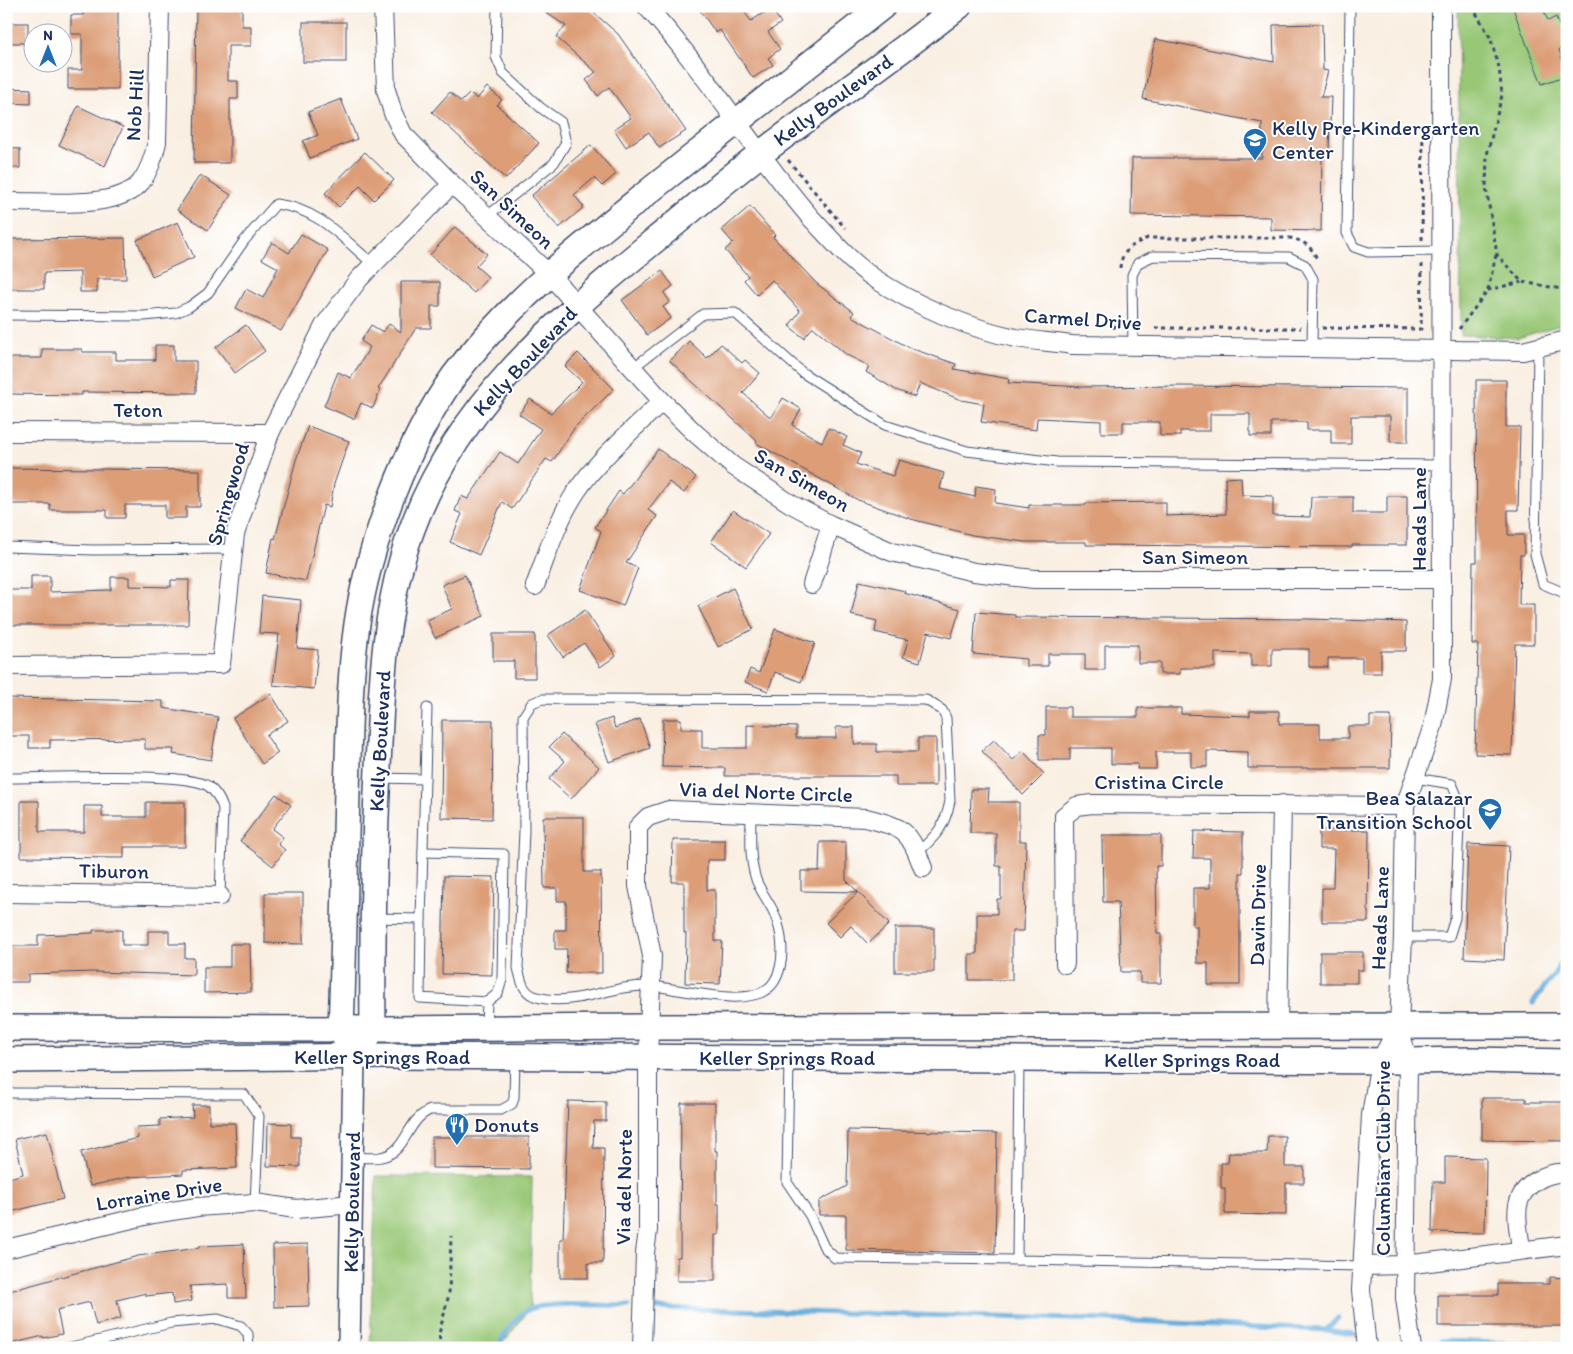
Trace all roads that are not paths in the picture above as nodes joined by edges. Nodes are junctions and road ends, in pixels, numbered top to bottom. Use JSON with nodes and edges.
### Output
{"nodes":[{"id":1,"x":160,"y":6,"type":"edge"},
{"id":2,"x":383,"y":6,"type":"edge"},
{"id":3,"x":497,"y":6,"type":"edge"},
{"id":4,"x":646,"y":6,"type":"edge"},
{"id":5,"x":883,"y":6,"type":"edge"},
{"id":6,"x":1350,"y":6,"type":"edge"},
{"id":7,"x":1441,"y":6,"type":"edge"},
{"id":8,"x":952,"y":8,"type":"edge"},
{"id":9,"x":737,"y":121,"type":"junction"},
{"id":10,"x":761,"y":153,"type":"junction"},
{"id":11,"x":452,"y":184,"type":"junction"},
{"id":12,"x":6,"y":202,"type":"edge"},
{"id":13,"x":486,"y":217,"type":"junction"},
{"id":14,"x":1442,"y":252,"type":"junction"},
{"id":15,"x":373,"y":264,"type":"junction"},
{"id":16,"x":548,"y":274,"type":"junction"},
{"id":17,"x":576,"y":304,"type":"junction"},
{"id":18,"x":6,"y":315,"type":"edge"},
{"id":19,"x":1567,"y":340,"type":"edge"},
{"id":20,"x":1133,"y":346,"type":"junction"},
{"id":21,"x":1312,"y":348,"type":"junction"},
{"id":22,"x":1538,"y":349,"type":"junction"},
{"id":23,"x":1442,"y":350,"type":"junction"},
{"id":24,"x":634,"y":367,"type":"junction"},
{"id":25,"x":662,"y":400,"type":"junction"},
{"id":26,"x":6,"y":432,"type":"edge"},
{"id":27,"x":270,"y":433,"type":"junction"},
{"id":28,"x":1442,"y":465,"type":"junction"},
{"id":29,"x":832,"y":525,"type":"junction"},
{"id":30,"x":6,"y":547,"type":"edge"},
{"id":31,"x":233,"y":548,"type":"junction"},
{"id":32,"x":1442,"y":580,"type":"junction"},
{"id":33,"x":812,"y":584,"type":"dead end"},
{"id":34,"x":535,"y":586,"type":"dead end"},
{"id":35,"x":1567,"y":594,"type":"edge"},
{"id":36,"x":6,"y":666,"type":"edge"},
{"id":37,"x":427,"y":708,"type":"dead end"},
{"id":38,"x":6,"y":778,"type":"edge"},
{"id":39,"x":348,"y":778,"type":"junction"},
{"id":40,"x":378,"y":778,"type":"junction"},
{"id":41,"x":425,"y":778,"type":"junction"},
{"id":42,"x":1415,"y":778,"type":"junction"},
{"id":43,"x":1282,"y":804,"type":"junction"},
{"id":44,"x":1405,"y":806,"type":"junction"},
{"id":45,"x":751,"y":812,"type":"junction"},
{"id":46,"x":423,"y":852,"type":"junction"},
{"id":47,"x":920,"y":860,"type":"joint"},
{"id":48,"x":6,"y":893,"type":"edge"},
{"id":49,"x":220,"y":896,"type":"joint"},
{"id":50,"x":372,"y":918,"type":"junction"},
{"id":51,"x":421,"y":919,"type":"junction"},
{"id":52,"x":1403,"y":937,"type":"junction"},
{"id":53,"x":1065,"y":964,"type":"dead end"},
{"id":54,"x":651,"y":986,"type":"junction"},
{"id":55,"x":487,"y":1002,"type":"junction"},
{"id":56,"x":1278,"y":1026,"type":"junction"},
{"id":57,"x":1399,"y":1026,"type":"junction"},
{"id":58,"x":1567,"y":1026,"type":"edge"},
{"id":59,"x":650,"y":1027,"type":"junction"},
{"id":60,"x":1019,"y":1027,"type":"junction"},
{"id":61,"x":6,"y":1028,"type":"edge"},
{"id":62,"x":486,"y":1028,"type":"junction"},
{"id":63,"x":341,"y":1029,"type":"junction"},
{"id":64,"x":373,"y":1029,"type":"junction"},
{"id":65,"x":354,"y":1056,"type":"junction"},
{"id":66,"x":515,"y":1057,"type":"junction"},
{"id":67,"x":648,"y":1058,"type":"junction"},
{"id":68,"x":789,"y":1058,"type":"junction"},
{"id":69,"x":1019,"y":1059,"type":"junction"},
{"id":70,"x":6,"y":1060,"type":"edge"},
{"id":71,"x":1380,"y":1061,"type":"junction"},
{"id":72,"x":1408,"y":1061,"type":"junction"},
{"id":73,"x":1567,"y":1062,"type":"edge"},
{"id":74,"x":6,"y":1094,"type":"edge"},
{"id":75,"x":352,"y":1157,"type":"junction"},
{"id":76,"x":1567,"y":1173,"type":"edge"},
{"id":77,"x":255,"y":1204,"type":"junction"},
{"id":78,"x":352,"y":1204,"type":"junction"},
{"id":79,"x":1567,"y":1244,"type":"edge"},
{"id":80,"x":1521,"y":1249,"type":"junction"},
{"id":81,"x":6,"y":1250,"type":"edge"},
{"id":82,"x":1017,"y":1260,"type":"junction"},
{"id":83,"x":1405,"y":1265,"type":"junction"},
{"id":84,"x":1363,"y":1266,"type":"junction"},
{"id":85,"x":67,"y":1348,"type":"edge"},
{"id":86,"x":249,"y":1348,"type":"edge"},
{"id":87,"x":349,"y":1348,"type":"edge"},
{"id":88,"x":642,"y":1348,"type":"edge"},
{"id":89,"x":1367,"y":1348,"type":"edge"},
{"id":90,"x":1412,"y":1348,"type":"edge"}],
"edges":[{"from":1,"to":12,"type":"street","name":"Nob Hill"},
{"from":2,"to":11,"type":"street","name":"San Simeon"},
{"from":3,"to":13,"type":"lane"},
{"from":4,"to":9,"type":"street","name":"Carmel Drive"},
{"from":5,"to":9,"type":"main road","name":"Kelly Boulevard"},
{"from":6,"to":14,"type":"lane"},
{"from":7,"to":14,"type":"street","name":"Heads Lane"},
{"from":8,"to":10,"type":"main road","name":"Kelly Boulevard"},
{"from":9,"to":10,"type":"street","name":"Carmel Drive"},
{"from":9,"to":16,"type":"main road","name":"Kelly Boulevard"},
{"from":10,"to":17,"type":"main road","name":"Kelly Boulevard"},
{"from":10,"to":20,"type":"street","name":"Carmel Drive"},
{"from":11,"to":13,"type":"street","name":"San Simeon"},
{"from":11,"to":15,"type":"street","name":"Springwood"},
{"from":13,"to":16,"type":"street","name":"San Simeon"},
{"from":14,"to":23,"type":"street","name":"Heads Lane"},
{"from":15,"to":18,"type":"lane"},
{"from":15,"to":27,"type":"street","name":"Springwood"},
{"from":16,"to":17,"type":"street","name":"San Simeon"},
{"from":16,"to":39,"type":"main road","name":"Kelly Boulevard"},
{"from":17,"to":24,"type":"street","name":"San Simeon"},
{"from":17,"to":40,"type":"main road","name":"Kelly Boulevard"},
{"from":19,"to":22,"type":"street","name":"Carmel Drive"},
{"from":20,"to":21,"type":"street","name":"Carmel Drive"},
{"from":20,"to":21,"type":"lane"},
{"from":21,"to":23,"type":"street","name":"Carmel Drive"},
{"from":22,"to":23,"type":"street","name":"Carmel Drive"},
{"from":22,"to":35,"type":"lane"},
{"from":23,"to":28,"type":"street","name":"Heads Lane"},
{"from":24,"to":25,"type":"street","name":"San Simeon"},
{"from":24,"to":28,"type":"lane"},
{"from":25,"to":29,"type":"street","name":"San Simeon"},
{"from":25,"to":34,"type":"street"},
{"from":26,"to":27,"type":"street","name":"Teton"},
{"from":27,"to":31,"type":"street","name":"Springwood"},
{"from":28,"to":32,"type":"street","name":"Heads Lane"},
{"from":29,"to":32,"type":"street","name":"San Simeon"},
{"from":29,"to":33,"type":"street"},
{"from":30,"to":31,"type":"lane"},
{"from":31,"to":36,"type":"street","name":"Springwood"},
{"from":32,"to":42,"type":"street","name":"Heads Lane"},
{"from":37,"to":41,"type":"lane"},
{"from":38,"to":49,"type":"lane"},
{"from":39,"to":40,"type":"main road"},
{"from":39,"to":63,"type":"main road","name":"Kelly Boulevard"},
{"from":40,"to":41,"type":"lane"},
{"from":40,"to":50,"type":"main road","name":"Kelly Boulevard"},
{"from":41,"to":46,"type":"lane"},
{"from":42,"to":44,"type":"street","name":"Heads Lane"},
{"from":42,"to":52,"type":"lane"},
{"from":43,"to":44,"type":"street","name":"Cristina Circle"},
{"from":43,"to":53,"type":"street","name":"Cristina Circle"},
{"from":43,"to":56,"type":"street","name":"Davin Drive"},
{"from":44,"to":52,"type":"street","name":"Heads Lane"},
{"from":45,"to":47,"type":"street","name":"Via del Norte Circle"},
{"from":45,"to":54,"type":"street","name":"Via del Norte Circle"},
{"from":45,"to":54,"type":"lane"},
{"from":46,"to":51,"type":"lane"},
{"from":46,"to":55,"type":"lane"},
{"from":47,"to":54,"type":"lane"},
{"from":48,"to":49,"type":"street","name":"Tiburon"},
{"from":50,"to":51,"type":"lane"},
{"from":50,"to":64,"type":"main road","name":"Kelly Boulevard"},
{"from":51,"to":55,"type":"lane"},
{"from":52,"to":57,"type":"street","name":"Heads Lane"},
{"from":54,"to":59,"type":"street","name":"Via del Norte Circle"},
{"from":55,"to":62,"type":"lane"},
{"from":56,"to":57,"type":"main road","name":"Keller Springs Road"},
{"from":56,"to":60,"type":"main road","name":"Keller Springs Road"},
{"from":57,"to":58,"type":"main road","name":"Keller Springs Road"},
{"from":57,"to":71,"type":"street","name":"Columbian Club Drive"},
{"from":57,"to":72,"type":"street","name":"Columbian Club Drive"},
{"from":59,"to":60,"type":"main road","name":"Keller Springs Road"},
{"from":59,"to":62,"type":"main road","name":"Keller Springs Road"},
{"from":59,"to":67,"type":"street","name":"Via del Norte"},
{"from":60,"to":69,"type":"main road"},
{"from":61,"to":63,"type":"main road","name":"Keller Springs Road"},
{"from":62,"to":64,"type":"main road","name":"Keller Springs Road"},
{"from":63,"to":64,"type":"main road","name":"Keller Springs Road"},
{"from":63,"to":65,"type":"main road","name":"Kelly Boulevard"},
{"from":64,"to":65,"type":"main road"},
{"from":65,"to":66,"type":"main road","name":"Keller Springs Road"},
{"from":65,"to":70,"type":"main road","name":"Keller Springs Road"},
{"from":65,"to":75,"type":"street","name":"Kelly Boulevard"},
{"from":66,"to":67,"type":"main road","name":"Keller Springs Road"},
{"from":66,"to":75,"type":"lane"},
{"from":67,"to":68,"type":"main road","name":"Keller Springs Road"},
{"from":67,"to":88,"type":"street","name":"Via del Norte"},
{"from":68,"to":69,"type":"main road","name":"Keller Springs Road"},
{"from":68,"to":82,"type":"lane"},
{"from":69,"to":71,"type":"main road","name":"Keller Springs Road"},
{"from":69,"to":82,"type":"lane"},
{"from":71,"to":72,"type":"main road","name":"Keller Springs Road"},
{"from":71,"to":84,"type":"street","name":"Columbian Club Drive"},
{"from":72,"to":73,"type":"main road","name":"Keller Springs Road"},
{"from":72,"to":83,"type":"street","name":"Columbian Club Drive"},
{"from":74,"to":77,"type":"lane"},
{"from":75,"to":78,"type":"street","name":"Kelly Boulevard"},
{"from":76,"to":80,"type":"street"},
{"from":77,"to":78,"type":"street","name":"Lorraine Drive"},
{"from":77,"to":81,"type":"street","name":"Lorraine Drive"},
{"from":78,"to":87,"type":"street","name":"Kelly Boulevard"},
{"from":79,"to":80,"type":"street"},
{"from":80,"to":83,"type":"street"},
{"from":82,"to":84,"type":"lane"},
{"from":83,"to":84,"type":"street"},
{"from":83,"to":90,"type":"street","name":"Columbian Club Drive"},
{"from":84,"to":89,"type":"street","name":"Columbian Club Drive"},
{"from":85,"to":86,"type":"lane"}]}
